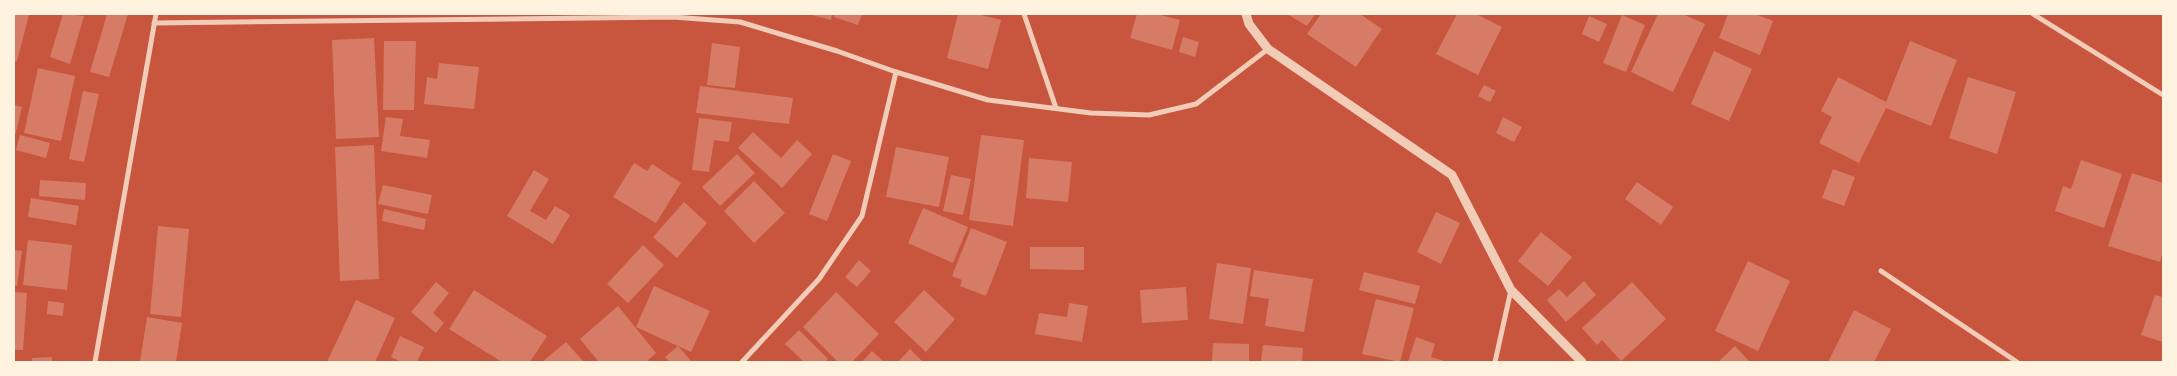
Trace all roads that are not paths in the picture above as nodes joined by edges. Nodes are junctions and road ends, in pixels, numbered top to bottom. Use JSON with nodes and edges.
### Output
{"nodes":[{"id":1,"x":156,"y":14,"type":"edge"},
{"id":2,"x":1024,"y":14,"type":"edge"},
{"id":3,"x":1246,"y":14,"type":"edge"},
{"id":4,"x":2033,"y":14,"type":"edge"},
{"id":5,"x":154,"y":23,"type":"junction"},
{"id":6,"x":1268,"y":49,"type":"junction"},
{"id":7,"x":896,"y":72,"type":"junction"},
{"id":8,"x":2163,"y":94,"type":"edge"},
{"id":9,"x":1056,"y":108,"type":"junction"},
{"id":10,"x":1881,"y":271,"type":"dead end"},
{"id":11,"x":1511,"y":290,"type":"junction"},
{"id":12,"x":95,"y":362,"type":"edge"},
{"id":13,"x":742,"y":362,"type":"edge"},
{"id":14,"x":1495,"y":362,"type":"edge"},
{"id":15,"x":1582,"y":362,"type":"edge"},
{"id":16,"x":2018,"y":362,"type":"edge"}],
"edges":[{"from":1,"to":5,"type":"street"},
{"from":2,"to":9,"type":"street"},
{"from":3,"to":6,"type":"street"},
{"from":4,"to":8,"type":"street"},
{"from":5,"to":7,"type":"street"},
{"from":5,"to":12,"type":"street"},
{"from":6,"to":9,"type":"street"},
{"from":6,"to":11,"type":"street"},
{"from":7,"to":9,"type":"street"},
{"from":7,"to":13,"type":"street"},
{"from":10,"to":16,"type":"street"},
{"from":11,"to":14,"type":"street"},
{"from":11,"to":15,"type":"street"}]}
